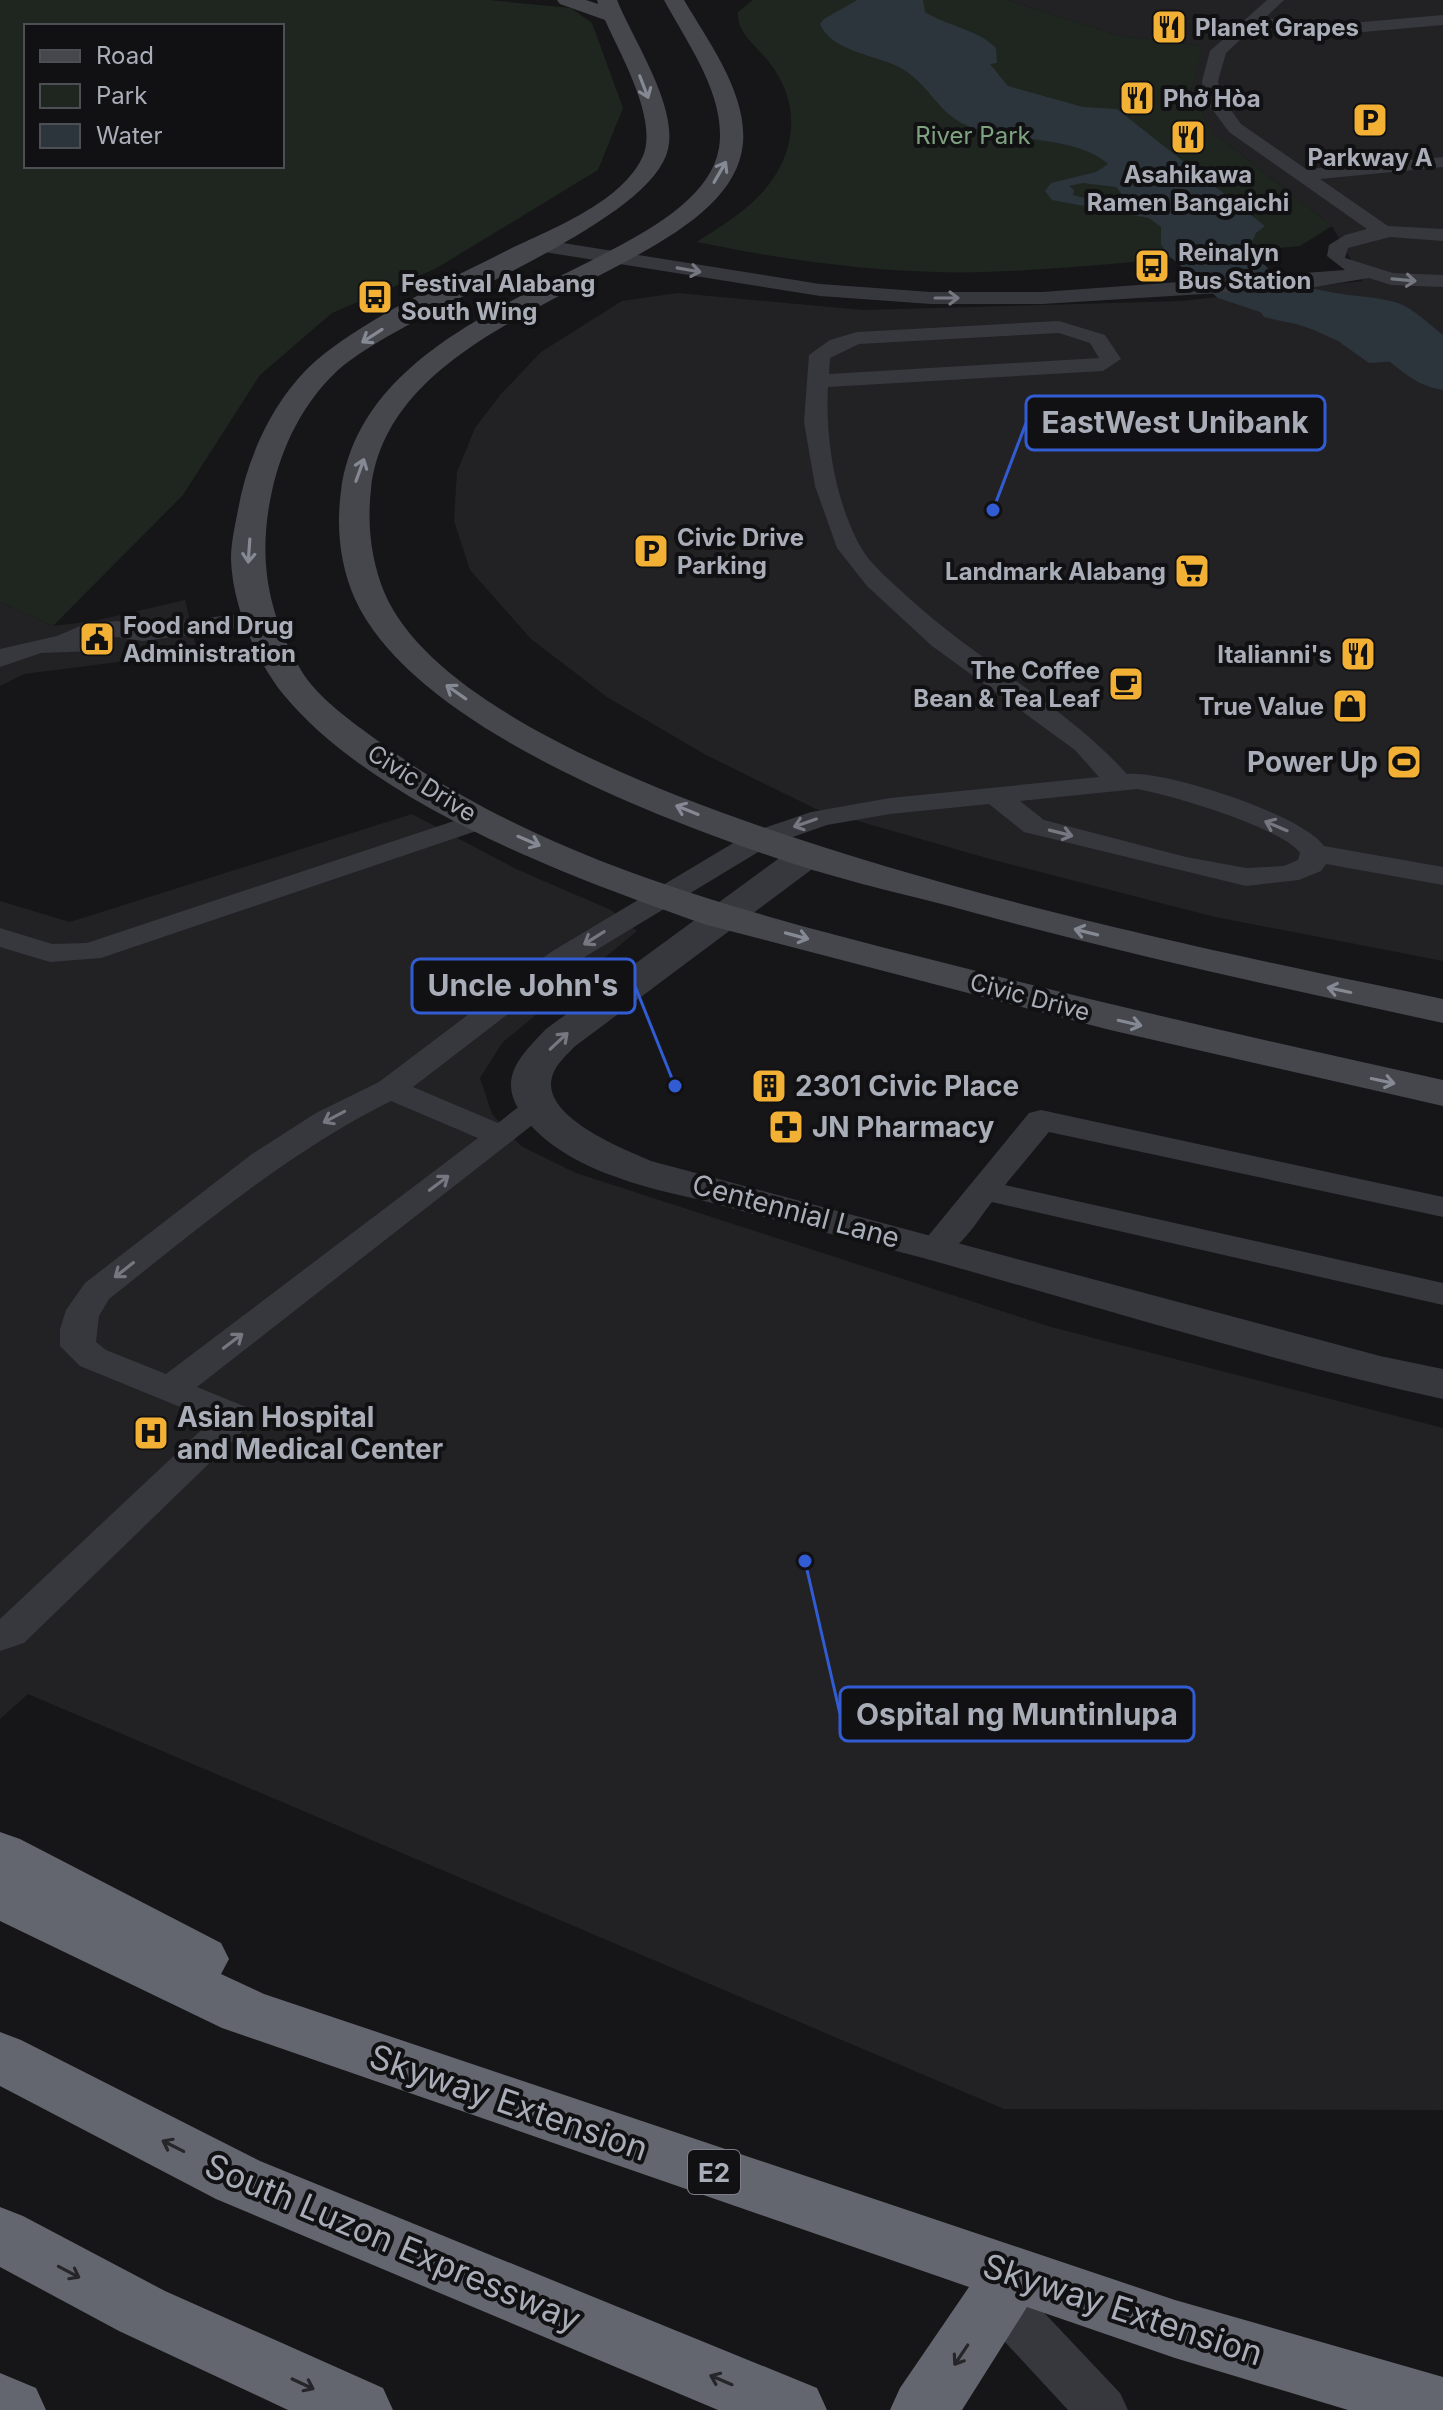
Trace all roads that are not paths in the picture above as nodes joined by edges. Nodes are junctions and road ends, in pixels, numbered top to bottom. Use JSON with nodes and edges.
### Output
{"nodes":[{"id":1,"x":567,"y":0,"type":"edge"},
{"id":2,"x":674,"y":0,"type":"edge"},
{"id":3,"x":1276,"y":0,"type":"edge"},
{"id":4,"x":610,"y":8,"type":"edge"},
{"id":5,"x":1443,"y":20,"type":"edge"},
{"id":6,"x":1251,"y":21,"type":"junction"},
{"id":7,"x":1443,"y":162,"type":"edge"},
{"id":8,"x":1302,"y":175,"type":"junction"},
{"id":9,"x":569,"y":230,"type":"junction"},
{"id":10,"x":1383,"y":231,"type":"junction"},
{"id":11,"x":1443,"y":235,"type":"edge"},
{"id":12,"x":642,"y":241,"type":"junction"},
{"id":13,"x":538,"y":245,"type":"junction"},
{"id":14,"x":1337,"y":256,"type":"junction"},
{"id":15,"x":612,"y":257,"type":"junction"},
{"id":16,"x":1312,"y":259,"type":"dead end"},
{"id":17,"x":1366,"y":273,"type":"junction"},
{"id":18,"x":1099,"y":274,"type":"dead end"},
{"id":19,"x":1443,"y":281,"type":"edge"},
{"id":20,"x":819,"y":381,"type":"junction"},
{"id":21,"x":259,"y":620,"type":"junction"},
{"id":22,"x":12,"y":642,"type":"edge"},
{"id":23,"x":0,"y":659,"type":"edge"},
{"id":24,"x":1119,"y":782,"type":"junction"},
{"id":25,"x":995,"y":795,"type":"junction"},
{"id":26,"x":852,"y":814,"type":"junction"},
{"id":27,"x":481,"y":820,"type":"junction"},
{"id":28,"x":760,"y":839,"type":"junction"},
{"id":29,"x":1314,"y":853,"type":"junction"},
{"id":30,"x":806,"y":856,"type":"junction"},
{"id":31,"x":1443,"y":876,"type":"edge"},
{"id":32,"x":660,"y":897,"type":"junction"},
{"id":33,"x":721,"y":917,"type":"junction"},
{"id":34,"x":0,"y":937,"type":"edge"},
{"id":35,"x":1443,"y":1011,"type":"edge"},
{"id":36,"x":390,"y":1089,"type":"junction"},
{"id":37,"x":1443,"y":1093,"type":"edge"},
{"id":38,"x":538,"y":1108,"type":"junction"},
{"id":39,"x":502,"y":1136,"type":"junction"},
{"id":40,"x":983,"y":1190,"type":"junction"},
{"id":41,"x":1443,"y":1207,"type":"edge"},
{"id":42,"x":936,"y":1248,"type":"junction"},
{"id":43,"x":1443,"y":1294,"type":"edge"},
{"id":44,"x":1443,"y":1384,"type":"edge"},
{"id":45,"x":171,"y":1389,"type":"junction"},
{"id":46,"x":0,"y":1637,"type":"edge"},
{"id":47,"x":0,"y":1854,"type":"edge"},
{"id":48,"x":0,"y":1895,"type":"edge"},
{"id":49,"x":0,"y":2057,"type":"edge"},
{"id":50,"x":0,"y":2235,"type":"edge"},
{"id":51,"x":998,"y":2299,"type":"junction"},
{"id":52,"x":0,"y":2403,"type":"edge"},
{"id":53,"x":1443,"y":2408,"type":"edge"},
{"id":54,"x":12,"y":2410,"type":"edge"},
{"id":55,"x":359,"y":2410,"type":"edge"},
{"id":56,"x":793,"y":2410,"type":"edge"},
{"id":57,"x":924,"y":2410,"type":"edge"},
{"id":58,"x":1102,"y":2410,"type":"edge"},
{"id":59,"x":1351,"y":2410,"type":"edge"}],
"edges":[{"from":1,"to":4,"type":"main road"},
{"from":12,"to":2,"type":"main road","one_way":true},
{"from":3,"to":6,"type":"lane"},
{"from":4,"to":9,"type":"main road","name":"Civic Drive","one_way":true},
{"from":5,"to":6,"type":"lane"},
{"from":6,"to":8,"type":"lane"},
{"from":7,"to":8,"type":"lane"},
{"from":8,"to":10,"type":"lane"},
{"from":9,"to":12,"type":"lane"},
{"from":9,"to":13,"type":"main road","name":"Civic Drive"},
{"from":10,"to":11,"type":"lane"},
{"from":10,"to":14,"type":"lane"},
{"from":12,"to":15,"type":"main road"},
{"from":12,"to":18,"type":"lane"},
{"from":13,"to":15,"type":"lane"},
{"from":13,"to":21,"type":"main road","name":"Civic Drive","one_way":true},
{"from":14,"to":16,"type":"lane"},
{"from":14,"to":17,"type":"lane"},
{"from":15,"to":17,"type":"lane","one_way":true},
{"from":28,"to":15,"type":"main road","one_way":true},
{"from":17,"to":19,"type":"lane","one_way":true},
{"from":20,"to":20,"type":"lane"},
{"from":20,"to":24,"type":"lane"},
{"from":21,"to":22,"type":"lane"},
{"from":21,"to":27,"type":"main road","name":"Civic Drive"},
{"from":22,"to":23,"type":"lane"},
{"from":24,"to":25,"type":"lane"},
{"from":29,"to":24,"type":"lane","one_way":true},
{"from":25,"to":26,"type":"lane"},
{"from":25,"to":29,"type":"lane","one_way":true},
{"from":26,"to":28,"type":"lane","one_way":true},
{"from":26,"to":30,"type":"lane"},
{"from":27,"to":32,"type":"main road","name":"Civic Drive","one_way":true},
{"from":27,"to":34,"type":"lane"},
{"from":28,"to":30,"type":"main road"},
{"from":28,"to":32,"type":"lane"},
{"from":29,"to":31,"type":"lane"},
{"from":30,"to":33,"type":"street"},
{"from":35,"to":30,"type":"main road","one_way":true},
{"from":32,"to":33,"type":"main road","name":"Civic Drive"},
{"from":32,"to":36,"type":"lane","one_way":true},
{"from":33,"to":37,"type":"main road","name":"Civic Drive","one_way":true},
{"from":38,"to":33,"type":"street","one_way":true},
{"from":36,"to":39,"type":"lane"},
{"from":36,"to":45,"type":"lane","one_way":true},
{"from":38,"to":39,"type":"lane"},
{"from":38,"to":42,"type":"street","name":"Centennial Lane"},
{"from":45,"to":39,"type":"lane","one_way":true},
{"from":40,"to":41,"type":"lane"},
{"from":40,"to":42,"type":"lane"},
{"from":40,"to":43,"type":"lane"},
{"from":42,"to":44,"type":"street","name":"Centennial Lane"},
{"from":45,"to":46,"type":"lane"},
{"from":47,"to":51,"type":"highway"},
{"from":48,"to":53,"type":"highway","name":"Skyway Extension","number":"E2"},
{"from":56,"to":49,"type":"highway","name":"South Luzon Expressway","one_way":true},
{"from":50,"to":55,"type":"highway","one_way":true},
{"from":51,"to":57,"type":"highway","one_way":true},
{"from":51,"to":58,"type":"lane"},
{"from":51,"to":59,"type":"highway"},
{"from":52,"to":54,"type":"highway"}]}
